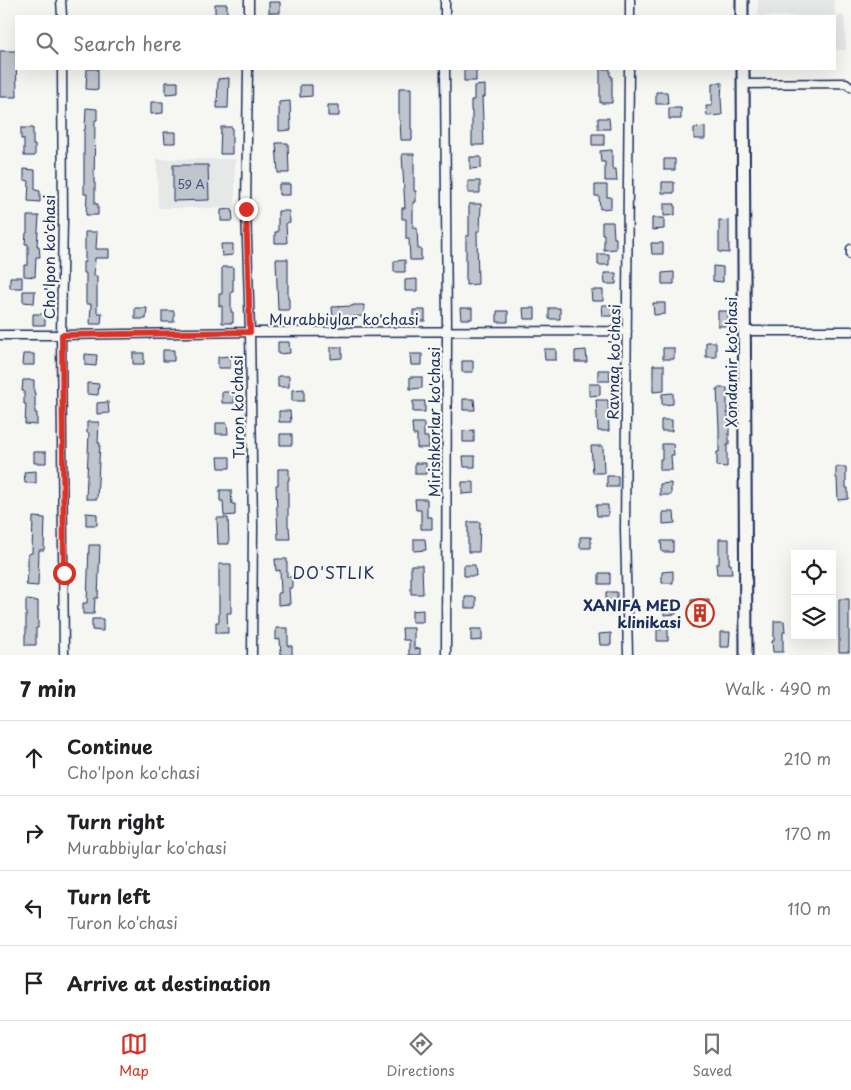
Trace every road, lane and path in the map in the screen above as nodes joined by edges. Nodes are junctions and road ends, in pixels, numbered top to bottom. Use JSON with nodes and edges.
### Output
{"nodes":[{"id":1,"x":62,"y":0,"type":"edge"},
{"id":2,"x":249,"y":0,"type":"edge"},
{"id":3,"x":445,"y":0,"type":"edge"},
{"id":4,"x":630,"y":0,"type":"edge"},
{"id":5,"x":742,"y":0,"type":"edge"},
{"id":6,"x":62,"y":15,"type":"edge"},
{"id":7,"x":249,"y":15,"type":"edge"},
{"id":8,"x":445,"y":15,"type":"edge"},
{"id":9,"x":630,"y":15,"type":"edge"},
{"id":10,"x":742,"y":15,"type":"edge"},
{"id":11,"x":62,"y":70,"type":"edge"},
{"id":12,"x":248,"y":70,"type":"edge"},
{"id":13,"x":445,"y":70,"type":"edge"},
{"id":14,"x":629,"y":70,"type":"edge"},
{"id":15,"x":743,"y":70,"type":"edge"},
{"id":16,"x":743,"y":84,"type":"junction"},
{"id":17,"x":851,"y":87,"type":"edge"},
{"id":18,"x":851,"y":249,"type":"edge"},
{"id":19,"x":851,"y":255,"type":"edge"},
{"id":20,"x":447,"y":331,"type":"junction"},
{"id":21,"x":628,"y":331,"type":"junction"},
{"id":22,"x":745,"y":331,"type":"junction"},
{"id":23,"x":851,"y":331,"type":"edge"},
{"id":24,"x":250,"y":332,"type":"junction"},
{"id":25,"x":0,"y":335,"type":"edge"},
{"id":26,"x":62,"y":335,"type":"junction"},
{"id":27,"x":64,"y":655,"type":"edge"},
{"id":28,"x":252,"y":655,"type":"edge"},
{"id":29,"x":446,"y":655,"type":"edge"},
{"id":30,"x":628,"y":655,"type":"edge"},
{"id":31,"x":746,"y":655,"type":"edge"}],
"edges":[{"from":1,"to":6,"type":"street"},
{"from":2,"to":7,"type":"street"},
{"from":3,"to":8,"type":"street"},
{"from":4,"to":9,"type":"street"},
{"from":5,"to":10,"type":"main road"},
{"from":11,"to":26,"type":"street","name":"Cho'lpon ko'chasi"},
{"from":12,"to":24,"type":"street","name":"Turon ko'chasi"},
{"from":13,"to":20,"type":"street","name":"Mirishkorlar ko'chasi"},
{"from":14,"to":21,"type":"street","name":"Ravnaq ko'chasi"},
{"from":15,"to":16,"type":"main road","name":"Xondamir ko'chasi"},
{"from":16,"to":17,"type":"street"},
{"from":16,"to":22,"type":"main road","name":"Xondamir ko'chasi"},
{"from":18,"to":19,"type":"street"},
{"from":20,"to":21,"type":"street","name":"Murabbiylar ko'chasi"},
{"from":20,"to":24,"type":"street","name":"Murabbiylar ko'chasi"},
{"from":20,"to":29,"type":"street","name":"Mirishkorlar ko'chasi"},
{"from":21,"to":30,"type":"street","name":"Ravnaq ko'chasi"},
{"from":22,"to":23,"type":"street"},
{"from":22,"to":31,"type":"main road","name":"Xondamir ko'chasi"},
{"from":24,"to":26,"type":"street","name":"Murabbiylar ko'chasi"},
{"from":24,"to":28,"type":"street","name":"Turon ko'chasi"},
{"from":25,"to":26,"type":"street","name":"Murabbiylar ko'chasi"},
{"from":26,"to":27,"type":"street","name":"Cho'lpon ko'chasi"}]}
